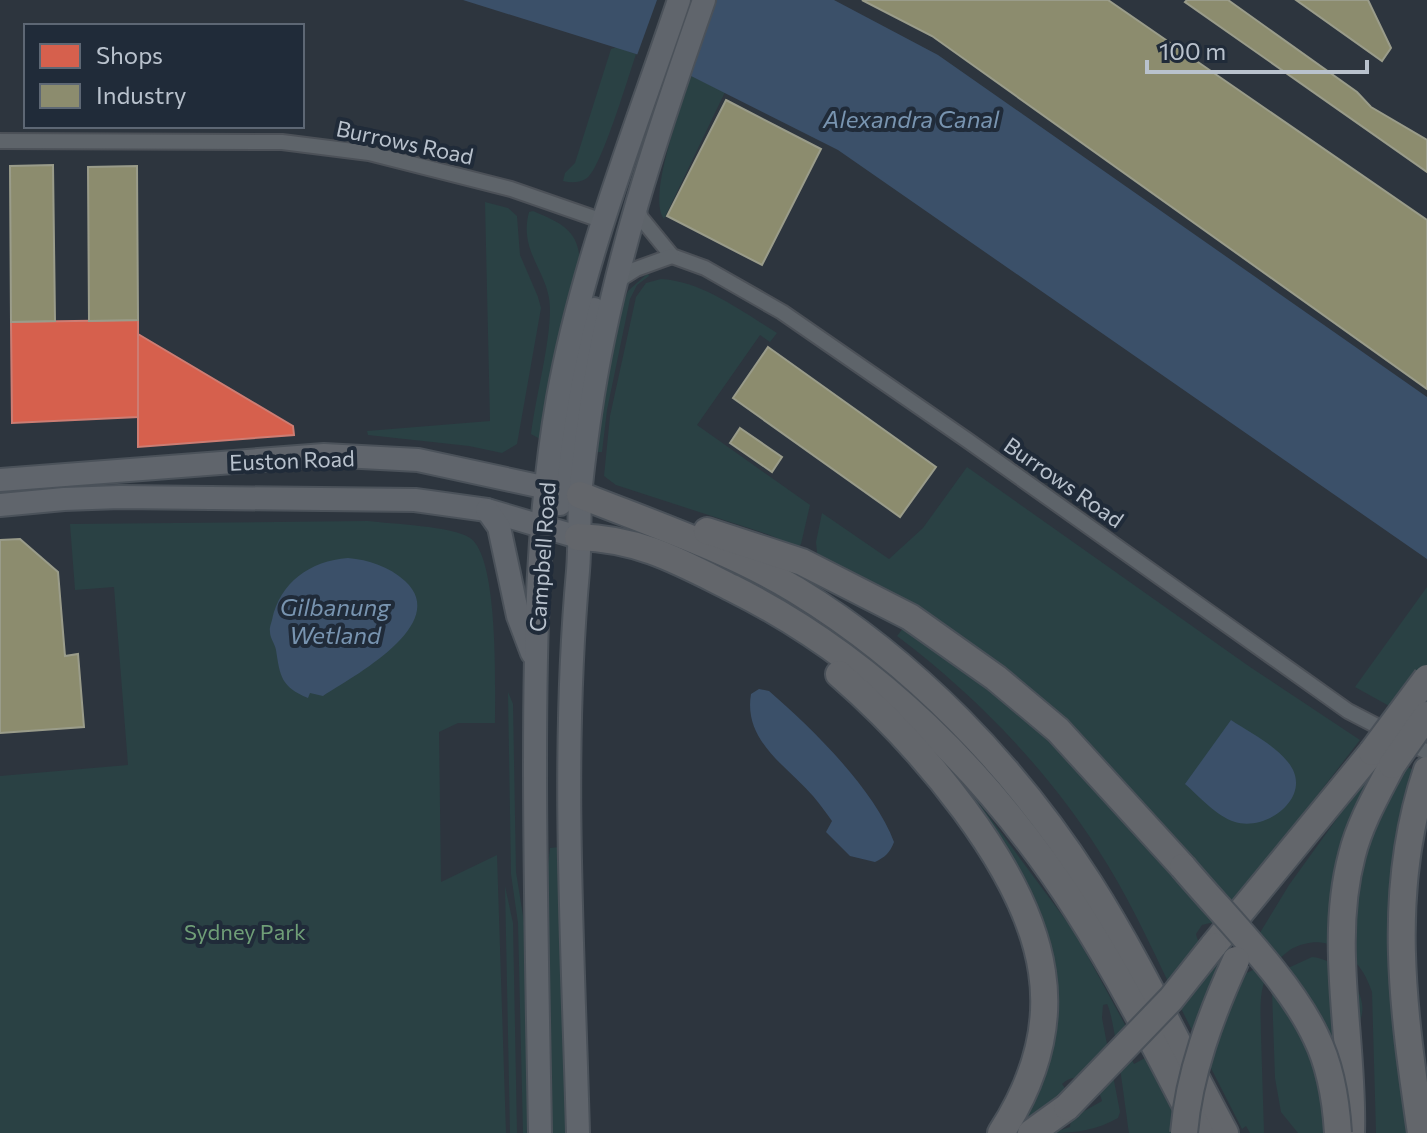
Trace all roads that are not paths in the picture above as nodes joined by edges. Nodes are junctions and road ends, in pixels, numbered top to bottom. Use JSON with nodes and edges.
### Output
{"nodes":[{"id":1,"x":679,"y":0,"type":"edge"},
{"id":2,"x":704,"y":0,"type":"edge"},
{"id":3,"x":0,"y":141,"type":"edge"},
{"id":4,"x":637,"y":206,"type":"junction"},
{"id":5,"x":603,"y":221,"type":"junction"},
{"id":6,"x":672,"y":256,"type":"junction"},
{"id":7,"x":617,"y":281,"type":"junction"},
{"id":8,"x":0,"y":480,"type":"edge"},
{"id":9,"x":562,"y":491,"type":"junction"},
{"id":10,"x":0,"y":505,"type":"edge"},
{"id":11,"x":487,"y":510,"type":"junction"},
{"id":12,"x":641,"y":517,"type":"junction"},
{"id":13,"x":541,"y":527,"type":"junction"},
{"id":14,"x":578,"y":537,"type":"junction"},
{"id":15,"x":535,"y":662,"type":"junction"},
{"id":16,"x":1427,"y":678,"type":"edge"},
{"id":17,"x":1427,"y":715,"type":"edge"},
{"id":18,"x":1427,"y":752,"type":"edge"},
{"id":19,"x":1382,"y":758,"type":"junction"},
{"id":20,"x":1425,"y":775,"type":"edge"},
{"id":21,"x":1225,"y":953,"type":"junction"},
{"id":22,"x":540,"y":1133,"type":"edge"},
{"id":23,"x":578,"y":1133,"type":"edge"},
{"id":24,"x":1001,"y":1133,"type":"edge"},
{"id":25,"x":1031,"y":1133,"type":"edge"},
{"id":26,"x":1184,"y":1133,"type":"edge"},
{"id":27,"x":1200,"y":1133,"type":"edge"},
{"id":28,"x":1225,"y":1133,"type":"edge"},
{"id":29,"x":1338,"y":1133,"type":"edge"},
{"id":30,"x":1351,"y":1133,"type":"edge"},
{"id":31,"x":1421,"y":1133,"type":"edge"}],
"edges":[{"from":1,"to":5,"type":"main road","name":"Campbell Road"},
{"from":2,"to":4,"type":"main road","name":"Campbell Road"},
{"from":3,"to":5,"type":"street","name":"Burrows Road"},
{"from":4,"to":6,"type":"street","name":"Burrows Road"},
{"from":4,"to":7,"type":"main road","name":"Campbell Road"},
{"from":4,"to":9,"type":"main road"},
{"from":5,"to":9,"type":"main road","name":"Campbell Road"},
{"from":6,"to":7,"type":"street"},
{"from":6,"to":18,"type":"street","name":"Burrows Road"},
{"from":7,"to":9,"type":"main road","name":"Campbell Road"},
{"from":8,"to":9,"type":"main road","name":"Euston Road"},
{"from":9,"to":12,"type":"highway"},
{"from":9,"to":13,"type":"main road","name":"Campbell Road"},
{"from":9,"to":14,"type":"main road","name":"Campbell Road"},
{"from":10,"to":11,"type":"main road","name":"Euston Road"},
{"from":11,"to":13,"type":"main road","name":"Euston Road"},
{"from":11,"to":15,"type":"main road"},
{"from":12,"to":28,"type":"highway"},
{"from":12,"to":29,"type":"highway","bridge":true},
{"from":13,"to":14,"type":"main road","name":"Euston Road"},
{"from":13,"to":15,"type":"main road","name":"Campbell Road"},
{"from":14,"to":23,"type":"main road","name":"Campbell Road"},
{"from":14,"to":24,"type":"highway"},
{"from":14,"to":27,"type":"highway"},
{"from":15,"to":22,"type":"main road","name":"Campbell Road"},
{"from":16,"to":19,"type":"highway","bridge":true},
{"from":17,"to":19,"type":"highway","bridge":true},
{"from":19,"to":21,"type":"highway"},
{"from":19,"to":30,"type":"highway"},
{"from":20,"to":31,"type":"highway"},
{"from":21,"to":25,"type":"highway","bridge":true},
{"from":21,"to":26,"type":"highway","bridge":true}]}
